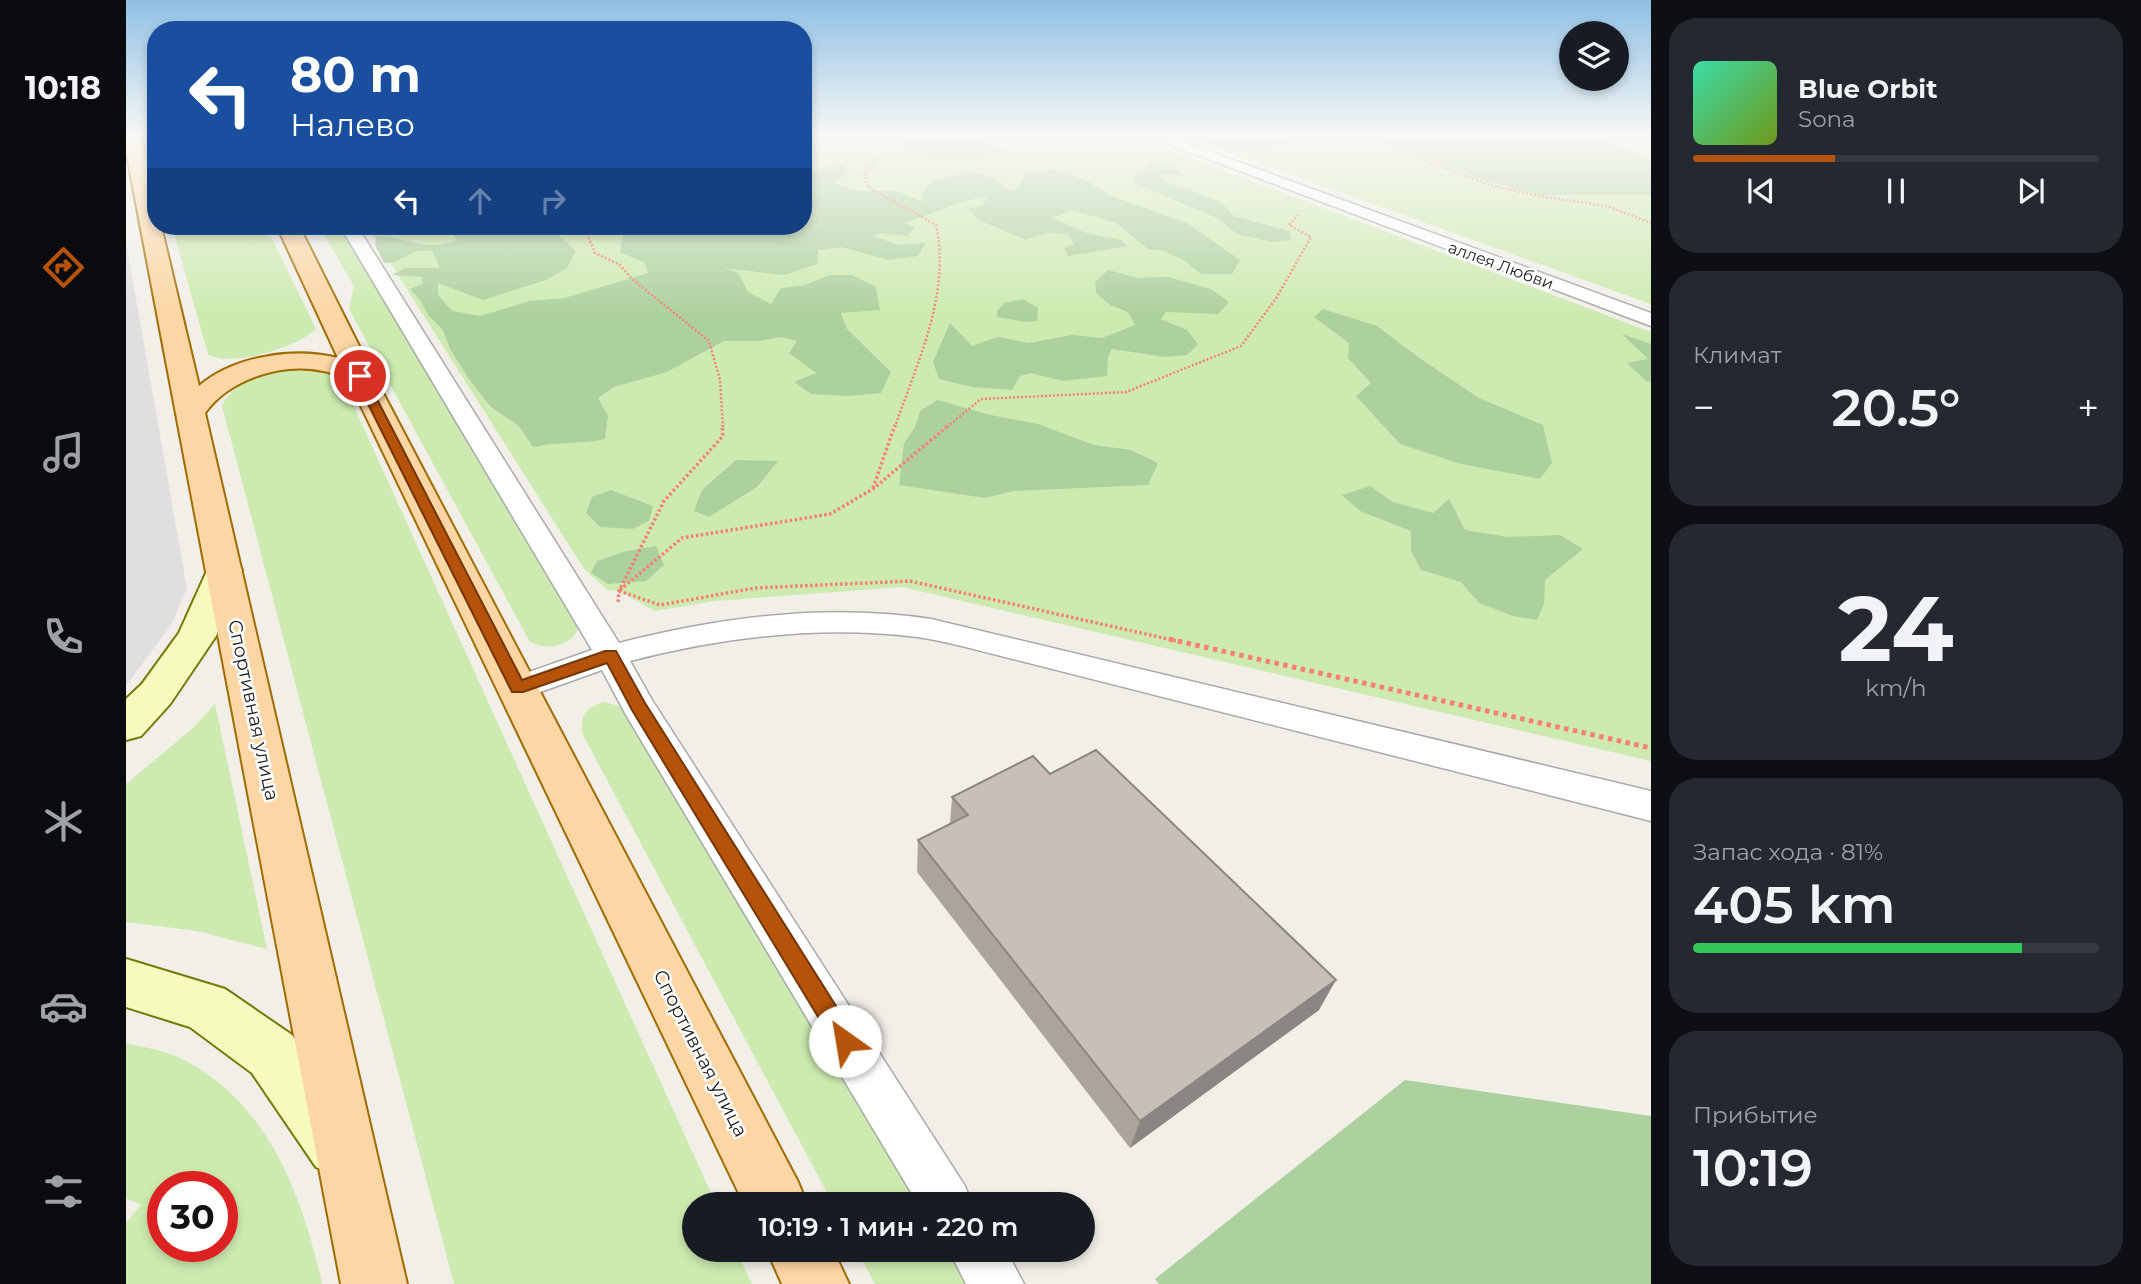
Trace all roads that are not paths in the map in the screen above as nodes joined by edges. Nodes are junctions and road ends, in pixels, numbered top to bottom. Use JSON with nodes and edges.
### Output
{"nodes":[{"id":1,"x":1316,"y":196,"type":"edge"},
{"id":2,"x":155,"y":235,"type":"edge"},
{"id":3,"x":285,"y":235,"type":"edge"},
{"id":4,"x":354,"y":235,"type":"edge"},
{"id":5,"x":1651,"y":320,"type":"edge"},
{"id":6,"x":360,"y":376,"type":"junction"},
{"id":7,"x":190,"y":413,"type":"junction"},
{"id":8,"x":225,"y":570,"type":"junction"},
{"id":9,"x":611,"y":655,"type":"junction"},
{"id":10,"x":517,"y":688,"type":"junction"},
{"id":11,"x":126,"y":725,"type":"edge"},
{"id":12,"x":1651,"y":806,"type":"edge"},
{"id":13,"x":126,"y":984,"type":"edge"},
{"id":14,"x":347,"y":1160,"type":"junction"},
{"id":15,"x":770,"y":1192,"type":"edge"},
{"id":16,"x":940,"y":1192,"type":"edge"},
{"id":17,"x":805,"y":1262,"type":"edge"},
{"id":18,"x":983,"y":1262,"type":"edge"},
{"id":19,"x":374,"y":1284,"type":"edge"},
{"id":20,"x":816,"y":1284,"type":"edge"},
{"id":21,"x":997,"y":1284,"type":"edge"}],
"edges":[{"from":1,"to":5,"type":"street","name":"аллея Любви"},
{"from":2,"to":7,"type":"main road","name":"Спортивная улица"},
{"from":3,"to":6,"type":"main road","name":"Спортивная улица"},
{"from":4,"to":9,"type":"street"},
{"from":6,"to":7,"type":"main road"},
{"from":6,"to":10,"type":"main road","name":"Спортивная улица"},
{"from":7,"to":8,"type":"main road","name":"Спортивная улица"},
{"from":8,"to":11,"type":"main road"},
{"from":8,"to":14,"type":"main road","name":"Спортивная улица"},
{"from":9,"to":10,"type":"street"},
{"from":9,"to":12,"type":"street"},
{"from":9,"to":16,"type":"street"},
{"from":10,"to":15,"type":"main road","name":"Спортивная улица"},
{"from":13,"to":14,"type":"main road"},
{"from":14,"to":19,"type":"main road","name":"Спортивная улица"},
{"from":17,"to":20,"type":"main road"},
{"from":18,"to":21,"type":"street"}]}
